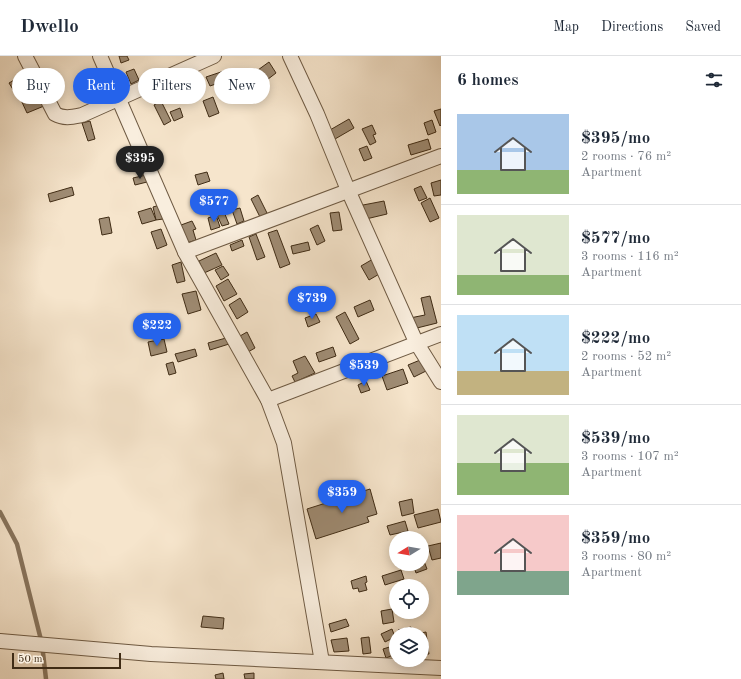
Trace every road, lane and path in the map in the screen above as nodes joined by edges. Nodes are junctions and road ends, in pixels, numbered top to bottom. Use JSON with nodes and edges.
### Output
{"nodes":[{"id":1,"x":25,"y":56,"type":"edge"},
{"id":2,"x":100,"y":56,"type":"edge"},
{"id":3,"x":214,"y":56,"type":"edge"},
{"id":4,"x":290,"y":56,"type":"edge"},
{"id":5,"x":105,"y":68,"type":"edge"},
{"id":6,"x":130,"y":94,"type":"edge"},
{"id":7,"x":107,"y":104,"type":"edge"},
{"id":8,"x":120,"y":104,"type":"edge"},
{"id":9,"x":441,"y":156,"type":"edge"},
{"id":10,"x":348,"y":190,"type":"junction"},
{"id":11,"x":185,"y":252,"type":"junction"},
{"id":12,"x":441,"y":334,"type":"edge"},
{"id":13,"x":416,"y":342,"type":"junction"},
{"id":14,"x":441,"y":382,"type":"edge"},
{"id":15,"x":268,"y":400,"type":"junction"},
{"id":16,"x":0,"y":641,"type":"edge"},
{"id":17,"x":322,"y":662,"type":"junction"},
{"id":18,"x":441,"y":668,"type":"edge"}],
"edges":[{"from":1,"to":7,"type":"street"},
{"from":2,"to":5,"type":"street"},
{"from":3,"to":6,"type":"street"},
{"from":4,"to":10,"type":"street"},
{"from":8,"to":11,"type":"street"},
{"from":9,"to":10,"type":"street"},
{"from":10,"to":11,"type":"street"},
{"from":10,"to":13,"type":"street"},
{"from":11,"to":15,"type":"street"},
{"from":12,"to":13,"type":"street"},
{"from":13,"to":14,"type":"street"},
{"from":13,"to":15,"type":"street"},
{"from":15,"to":17,"type":"street"},
{"from":16,"to":17,"type":"street"},
{"from":17,"to":18,"type":"street"}]}
